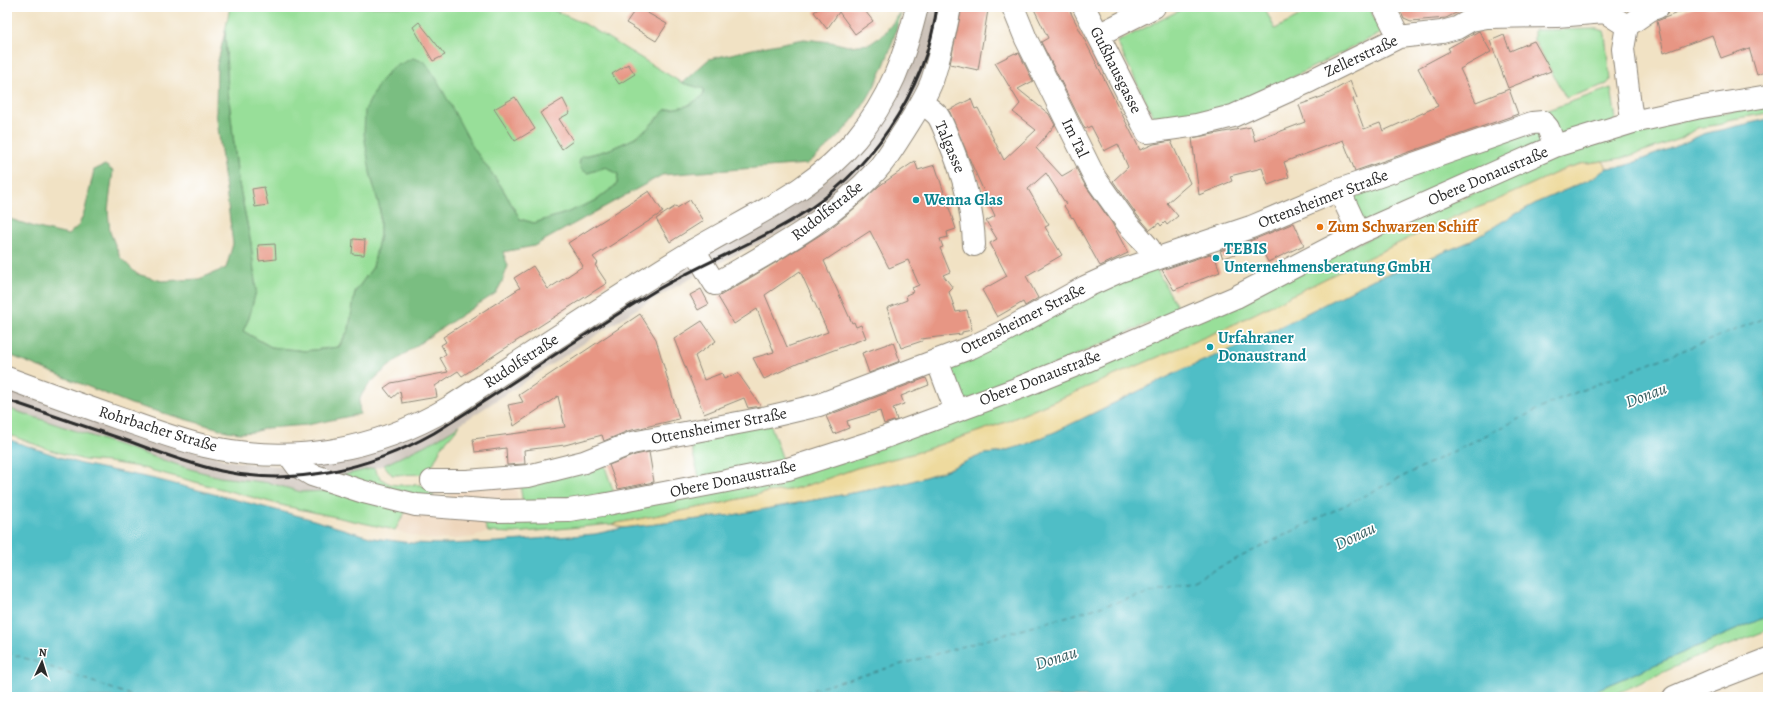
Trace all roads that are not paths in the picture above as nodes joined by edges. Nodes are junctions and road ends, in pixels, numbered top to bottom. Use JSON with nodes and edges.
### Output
{"nodes":[{"id":1,"x":917,"y":7,"type":"edge"},
{"id":2,"x":950,"y":7,"type":"edge"},
{"id":3,"x":1013,"y":7,"type":"edge"},
{"id":4,"x":1084,"y":7,"type":"edge"},
{"id":5,"x":1154,"y":7,"type":"edge"},
{"id":6,"x":1384,"y":7,"type":"edge"},
{"id":7,"x":1658,"y":7,"type":"edge"},
{"id":8,"x":1604,"y":10,"type":"edge"},
{"id":9,"x":1627,"y":26,"type":"junction"},
{"id":10,"x":1098,"y":35,"type":"junction"},
{"id":11,"x":1399,"y":37,"type":"junction"},
{"id":12,"x":1768,"y":96,"type":"edge"},
{"id":13,"x":921,"y":103,"type":"junction"},
{"id":14,"x":1634,"y":122,"type":"junction"},
{"id":15,"x":1147,"y":132,"type":"joint"},
{"id":16,"x":1555,"y":146,"type":"junction"},
{"id":17,"x":1339,"y":190,"type":"junction"},
{"id":18,"x":1359,"y":233,"type":"junction"},
{"id":19,"x":974,"y":245,"type":"dead end"},
{"id":20,"x":694,"y":250,"type":"junction"},
{"id":21,"x":1154,"y":259,"type":"junction"},
{"id":22,"x":937,"y":360,"type":"junction"},
{"id":23,"x":7,"y":378,"type":"edge"},
{"id":24,"x":956,"y":411,"type":"junction"},
{"id":25,"x":337,"y":450,"type":"joint"},
{"id":26,"x":289,"y":455,"type":"junction"},
{"id":27,"x":440,"y":507,"type":"junction"},
{"id":28,"x":1768,"y":659,"type":"edge"},
{"id":29,"x":1674,"y":697,"type":"edge"}],
"edges":[{"from":1,"to":20,"type":"street","name":"Rudolfstraße"},
{"from":2,"to":13,"type":"street","name":"Rudolfstraße"},
{"from":3,"to":21,"type":"street","name":"Im Tal"},
{"from":4,"to":10,"type":"street","name":"Gußhausgasse"},
{"from":5,"to":10,"type":"street"},
{"from":6,"to":11,"type":"street"},
{"from":7,"to":9,"type":"street"},
{"from":8,"to":9,"type":"street","name":"Zellerstraße"},
{"from":8,"to":11,"type":"street","name":"Zellerstraße"},
{"from":9,"to":14,"type":"street"},
{"from":10,"to":15,"type":"street","name":"Gußhausgasse"},
{"from":11,"to":15,"type":"street","name":"Zellerstraße"},
{"from":12,"to":14,"type":"street","name":"Obere Donaustraße"},
{"from":13,"to":19,"type":"street","name":"Talgasse"},
{"from":13,"to":20,"type":"street","name":"Rudolfstraße"},
{"from":14,"to":16,"type":"street","name":"Obere Donaustraße"},
{"from":16,"to":17,"type":"street","name":"Ottensheimer Straße"},
{"from":16,"to":18,"type":"street","name":"Obere Donaustraße"},
{"from":17,"to":18,"type":"street"},
{"from":17,"to":21,"type":"street","name":"Ottensheimer Straße"},
{"from":18,"to":24,"type":"street","name":"Obere Donaustraße"},
{"from":20,"to":25,"type":"street","name":"Rudolfstraße"},
{"from":21,"to":22,"type":"street","name":"Ottensheimer Straße"},
{"from":22,"to":24,"type":"street"},
{"from":22,"to":27,"type":"street","name":"Ottensheimer Straße"},
{"from":23,"to":26,"type":"street","name":"Rohrbacher Straße"},
{"from":24,"to":27,"type":"street","name":"Obere Donaustraße"},
{"from":25,"to":26,"type":"street","name":"Rohrbacher Straße"},
{"from":26,"to":27,"type":"street","name":"Obere Donaustraße"},
{"from":28,"to":29,"type":"street"}]}
